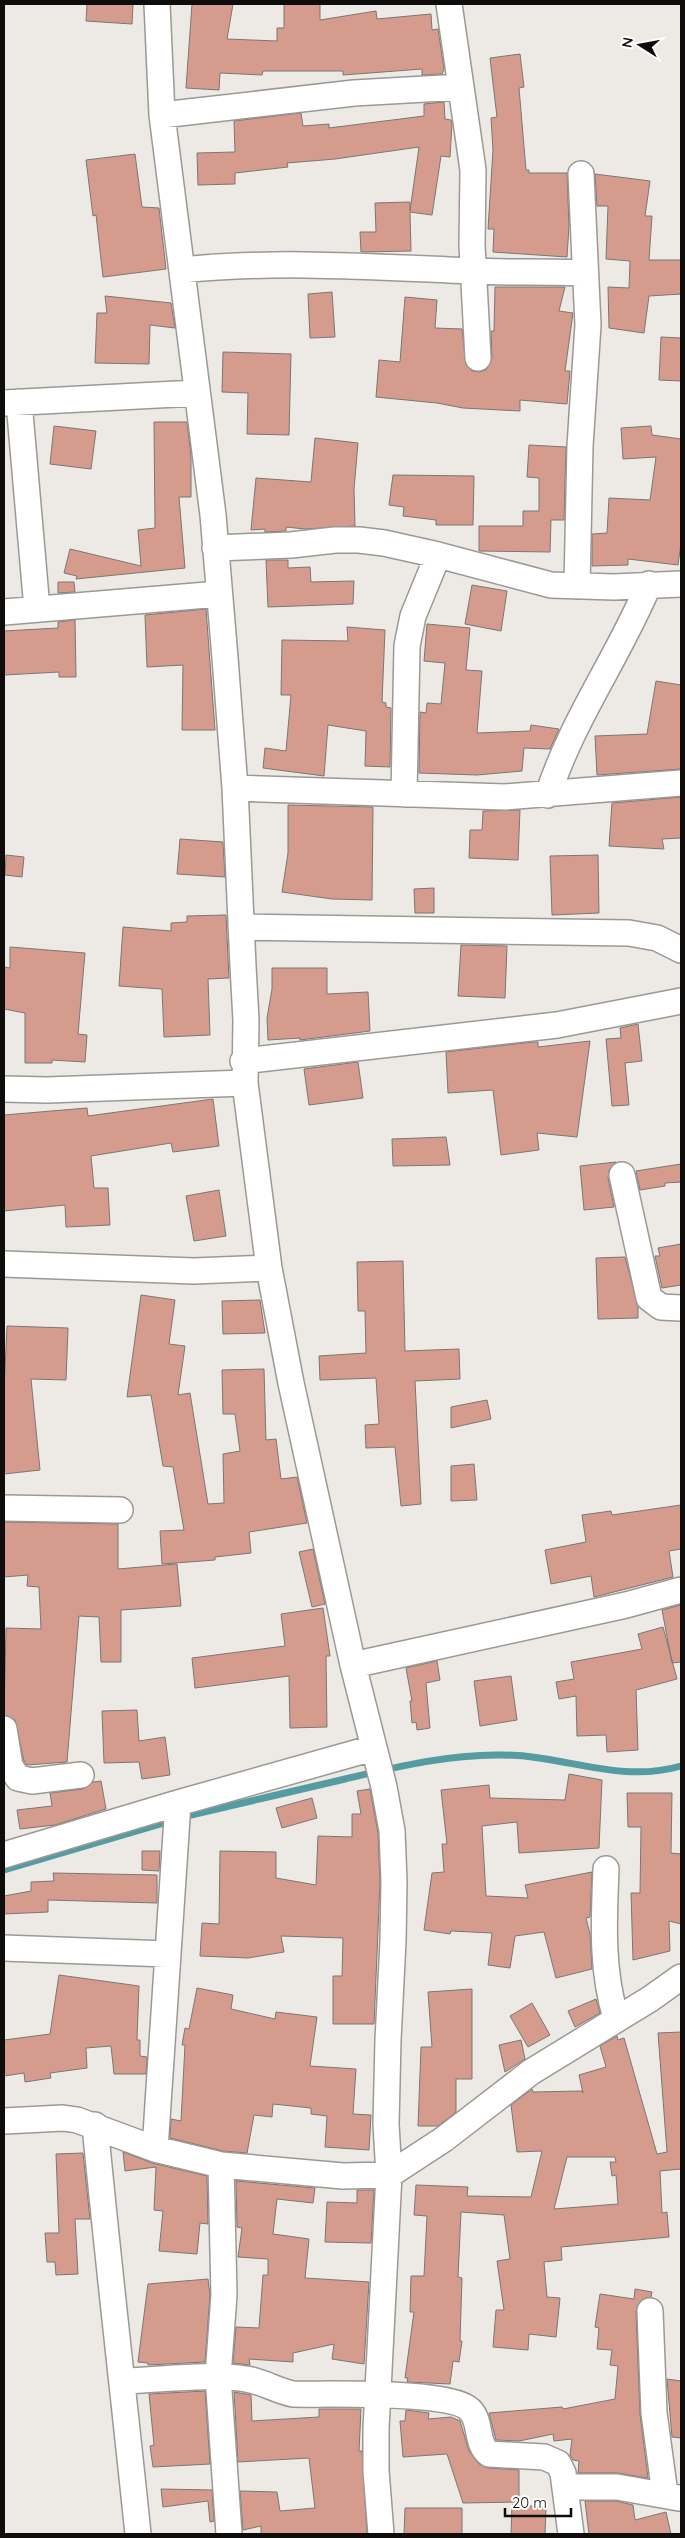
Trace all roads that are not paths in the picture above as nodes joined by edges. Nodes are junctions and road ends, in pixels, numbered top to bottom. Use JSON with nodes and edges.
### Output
{"nodes":[{"id":1,"x":157,"y":4,"type":"edge"},
{"id":2,"x":449,"y":4,"type":"edge"},
{"id":3,"x":461,"y":86,"type":"junction"},
{"id":4,"x":162,"y":115,"type":"junction"},
{"id":5,"x":581,"y":174,"type":"dead end"},
{"id":6,"x":182,"y":270,"type":"junction"},
{"id":7,"x":474,"y":272,"type":"junction"},
{"id":8,"x":585,"y":273,"type":"junction"},
{"id":9,"x":478,"y":358,"type":"dead end"},
{"id":10,"x":196,"y":393,"type":"junction"},
{"id":11,"x":12,"y":403,"type":"edge"},
{"id":12,"x":215,"y":548,"type":"junction"},
{"id":13,"x":438,"y":555,"type":"junction"},
{"id":14,"x":649,"y":584,"type":"junction"},
{"id":15,"x":681,"y":584,"type":"edge"},
{"id":16,"x":577,"y":586,"type":"junction"},
{"id":17,"x":219,"y":594,"type":"junction"},
{"id":18,"x":37,"y":609,"type":"junction"},
{"id":19,"x":4,"y":612,"type":"edge"},
{"id":20,"x":681,"y":783,"type":"edge"},
{"id":21,"x":235,"y":788,"type":"junction"},
{"id":22,"x":404,"y":794,"type":"junction"},
{"id":23,"x":548,"y":795,"type":"junction"},
{"id":24,"x":241,"y":926,"type":"junction"},
{"id":25,"x":681,"y":950,"type":"edge"},
{"id":26,"x":681,"y":1001,"type":"edge"},
{"id":27,"x":244,"y":1072,"type":"junction"},
{"id":28,"x":4,"y":1089,"type":"edge"},
{"id":29,"x":622,"y":1175,"type":"dead end"},
{"id":30,"x":4,"y":1264,"type":"edge"},
{"id":31,"x":269,"y":1268,"type":"junction"},
{"id":32,"x":681,"y":1308,"type":"edge"},
{"id":33,"x":4,"y":1508,"type":"edge"},
{"id":34,"x":120,"y":1510,"type":"dead end"},
{"id":35,"x":681,"y":1590,"type":"edge"},
{"id":36,"x":353,"y":1665,"type":"junction"},
{"id":37,"x":4,"y":1728,"type":"edge"},
{"id":38,"x":373,"y":1749,"type":"junction"},
{"id":39,"x":80,"y":1775,"type":"dead end"},
{"id":40,"x":178,"y":1803,"type":"junction"},
{"id":41,"x":4,"y":1855,"type":"edge"},
{"id":42,"x":606,"y":1869,"type":"dead end"},
{"id":43,"x":4,"y":1948,"type":"edge"},
{"id":44,"x":167,"y":1954,"type":"junction"},
{"id":45,"x":681,"y":1977,"type":"edge"},
{"id":46,"x":616,"y":2018,"type":"junction"},
{"id":47,"x":4,"y":2121,"type":"edge"},
{"id":48,"x":95,"y":2125,"type":"junction"},
{"id":49,"x":155,"y":2149,"type":"junction"},
{"id":50,"x":221,"y":2165,"type":"junction"},
{"id":51,"x":389,"y":2175,"type":"junction"},
{"id":52,"x":650,"y":2311,"type":"dead end"},
{"id":53,"x":218,"y":2376,"type":"junction"},
{"id":54,"x":123,"y":2381,"type":"junction"},
{"id":55,"x":379,"y":2396,"type":"junction"},
{"id":56,"x":565,"y":2488,"type":"junction"},
{"id":57,"x":673,"y":2496,"type":"edge"},
{"id":58,"x":138,"y":2534,"type":"edge"},
{"id":59,"x":229,"y":2534,"type":"edge"},
{"id":60,"x":381,"y":2534,"type":"edge"},
{"id":61,"x":570,"y":2534,"type":"edge"}],
"edges":[{"from":1,"to":4,"type":"street"},
{"from":2,"to":3,"type":"street"},
{"from":3,"to":4,"type":"street"},
{"from":3,"to":7,"type":"street"},
{"from":4,"to":6,"type":"street"},
{"from":5,"to":8,"type":"street"},
{"from":6,"to":7,"type":"street"},
{"from":6,"to":10,"type":"street"},
{"from":7,"to":8,"type":"street"},
{"from":7,"to":9,"type":"street"},
{"from":8,"to":16,"type":"street"},
{"from":10,"to":11,"type":"street"},
{"from":10,"to":12,"type":"street"},
{"from":11,"to":18,"type":"street"},
{"from":12,"to":13,"type":"street"},
{"from":12,"to":17,"type":"street"},
{"from":13,"to":16,"type":"street"},
{"from":13,"to":22,"type":"street"},
{"from":14,"to":15,"type":"street"},
{"from":14,"to":16,"type":"street"},
{"from":14,"to":23,"type":"street"},
{"from":17,"to":18,"type":"street"},
{"from":17,"to":21,"type":"street"},
{"from":18,"to":19,"type":"street"},
{"from":20,"to":23,"type":"street"},
{"from":21,"to":22,"type":"street"},
{"from":21,"to":24,"type":"street"},
{"from":22,"to":23,"type":"street"},
{"from":24,"to":25,"type":"street"},
{"from":24,"to":27,"type":"street"},
{"from":26,"to":27,"type":"street"},
{"from":27,"to":28,"type":"street"},
{"from":27,"to":31,"type":"street"},
{"from":29,"to":32,"type":"street"},
{"from":30,"to":31,"type":"street"},
{"from":31,"to":36,"type":"street"},
{"from":33,"to":34,"type":"street"},
{"from":35,"to":36,"type":"street"},
{"from":36,"to":38,"type":"street"},
{"from":37,"to":39,"type":"street"},
{"from":38,"to":40,"type":"street"},
{"from":38,"to":51,"type":"street"},
{"from":40,"to":41,"type":"street"},
{"from":40,"to":44,"type":"street"},
{"from":42,"to":46,"type":"street"},
{"from":43,"to":44,"type":"street"},
{"from":44,"to":49,"type":"street"},
{"from":45,"to":46,"type":"street"},
{"from":46,"to":51,"type":"street"},
{"from":47,"to":48,"type":"street"},
{"from":48,"to":49,"type":"street"},
{"from":48,"to":54,"type":"street"},
{"from":49,"to":50,"type":"street"},
{"from":50,"to":51,"type":"street"},
{"from":50,"to":53,"type":"street"},
{"from":51,"to":55,"type":"street"},
{"from":52,"to":57,"type":"street"},
{"from":53,"to":54,"type":"street"},
{"from":53,"to":55,"type":"street"},
{"from":53,"to":59,"type":"street"},
{"from":54,"to":58,"type":"street"},
{"from":55,"to":56,"type":"street"},
{"from":55,"to":60,"type":"street"},
{"from":56,"to":57,"type":"street"},
{"from":56,"to":61,"type":"street"}]}
